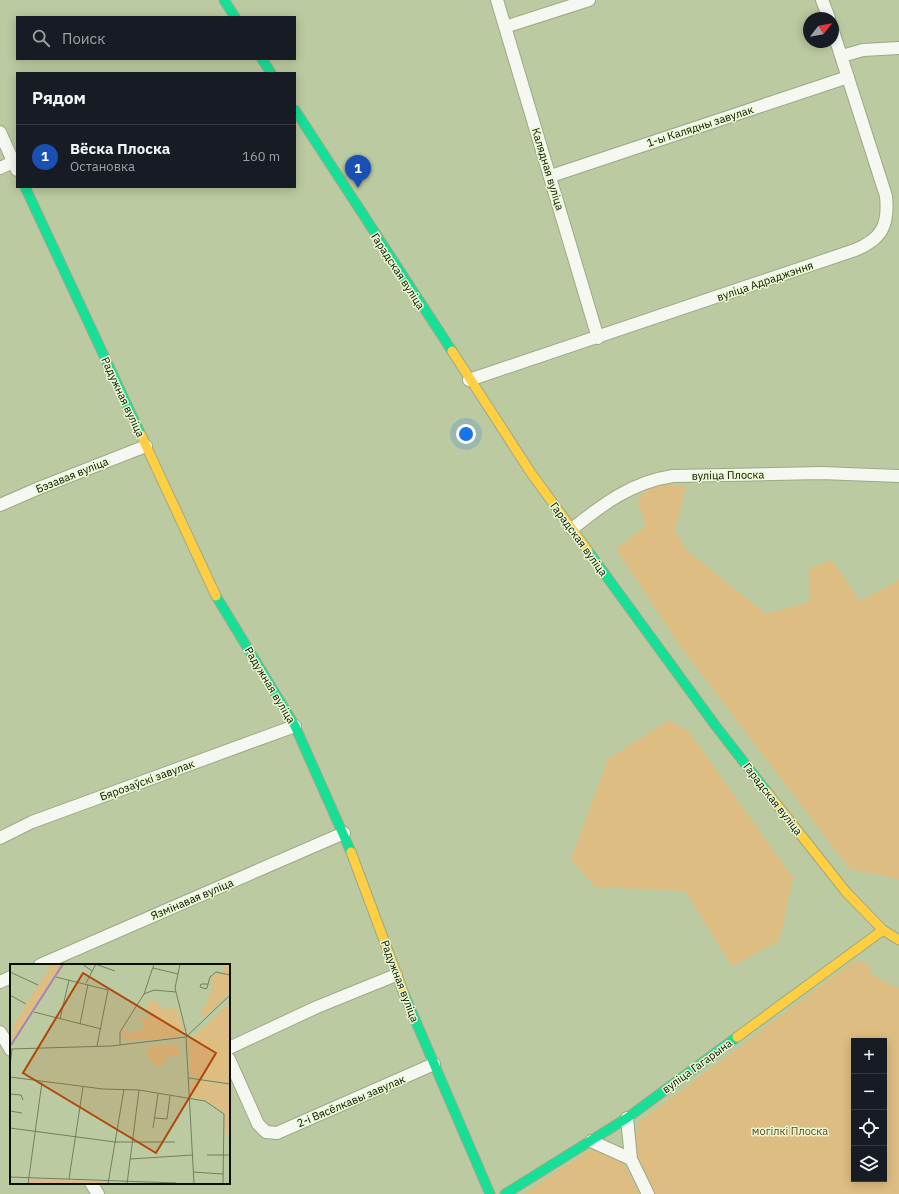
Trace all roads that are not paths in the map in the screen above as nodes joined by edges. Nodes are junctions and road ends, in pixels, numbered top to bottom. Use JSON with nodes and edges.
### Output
{"nodes":[{"id":1,"x":224,"y":0,"type":"edge"},
{"id":2,"x":497,"y":0,"type":"edge"},
{"id":3,"x":589,"y":0,"type":"edge"},
{"id":4,"x":822,"y":0,"type":"edge"},
{"id":5,"x":827,"y":12,"type":"edge"},
{"id":6,"x":234,"y":16,"type":"edge"},
{"id":7,"x":505,"y":27,"type":"junction"},
{"id":8,"x":839,"y":48,"type":"edge"},
{"id":9,"x":899,"y":48,"type":"edge"},
{"id":10,"x":842,"y":56,"type":"junction"},
{"id":11,"x":263,"y":60,"type":"edge"},
{"id":12,"x":270,"y":72,"type":"edge"},
{"id":13,"x":848,"y":77,"type":"junction"},
{"id":14,"x":296,"y":112,"type":"edge"},
{"id":15,"x":0,"y":132,"type":"edge"},
{"id":16,"x":15,"y":166,"type":"edge"},
{"id":17,"x":0,"y":168,"type":"edge"},
{"id":18,"x":551,"y":176,"type":"junction"},
{"id":19,"x":25,"y":188,"type":"edge"},
{"id":20,"x":598,"y":338,"type":"junction"},
{"id":21,"x":469,"y":380,"type":"junction"},
{"id":22,"x":146,"y":446,"type":"junction"},
{"id":23,"x":899,"y":476,"type":"edge"},
{"id":24,"x":0,"y":505,"type":"edge"},
{"id":25,"x":572,"y":529,"type":"junction"},
{"id":26,"x":295,"y":726,"type":"junction"},
{"id":27,"x":344,"y":833,"type":"junction"},
{"id":28,"x":0,"y":838,"type":"edge"},
{"id":29,"x":883,"y":930,"type":"junction"},
{"id":30,"x":897,"y":936,"type":"edge"},
{"id":31,"x":42,"y":964,"type":"edge"},
{"id":32,"x":396,"y":975,"type":"junction"},
{"id":33,"x":10,"y":977,"type":"edge"},
{"id":34,"x":0,"y":982,"type":"edge"},
{"id":35,"x":0,"y":1032,"type":"edge"},
{"id":36,"x":10,"y":1048,"type":"edge"},
{"id":37,"x":230,"y":1048,"type":"edge"},
{"id":38,"x":230,"y":1062,"type":"edge"},
{"id":39,"x":434,"y":1064,"type":"junction"},
{"id":40,"x":627,"y":1118,"type":"junction"},
{"id":41,"x":591,"y":1141,"type":"junction"},
{"id":42,"x":631,"y":1158,"type":"junction"},
{"id":43,"x":92,"y":1184,"type":"edge"},
{"id":44,"x":98,"y":1194,"type":"edge"},
{"id":45,"x":490,"y":1194,"type":"edge"},
{"id":46,"x":505,"y":1194,"type":"edge"},
{"id":47,"x":648,"y":1194,"type":"edge"}],
"edges":[{"from":1,"to":6,"type":"street"},
{"from":2,"to":7,"type":"street","name":"Калядная вуліца"},
{"from":3,"to":7,"type":"street"},
{"from":4,"to":5,"type":"street"},
{"from":7,"to":18,"type":"street","name":"Калядная вуліца"},
{"from":8,"to":10,"type":"street","name":"вуліца Адраджэння"},
{"from":9,"to":10,"type":"street"},
{"from":10,"to":13,"type":"street","name":"вуліца Адраджэння"},
{"from":11,"to":12,"type":"street"},
{"from":13,"to":18,"type":"street","name":"1-ы Калядны завулак"},
{"from":13,"to":20,"type":"street","name":"вуліца Адраджэння"},
{"from":14,"to":21,"type":"street","name":"Гарадская вуліца"},
{"from":15,"to":16,"type":"street"},
{"from":16,"to":17,"type":"street"},
{"from":18,"to":20,"type":"street","name":"Калядная вуліца"},
{"from":19,"to":22,"type":"street","name":"Радужная вуліца"},
{"from":20,"to":21,"type":"street","name":"вуліца Адраджэння"},
{"from":21,"to":25,"type":"street","name":"Гарадская вуліца"},
{"from":22,"to":24,"type":"street","name":"Бэзавая вуліца"},
{"from":22,"to":26,"type":"street","name":"Радужная вуліца"},
{"from":23,"to":25,"type":"street","name":"вуліца Плоска"},
{"from":25,"to":29,"type":"street","name":"Гарадская вуліца"},
{"from":26,"to":27,"type":"street","name":"Радужная вуліца"},
{"from":26,"to":28,"type":"street","name":"Бярозаўскі завулак"},
{"from":27,"to":31,"type":"street","name":"Язмінавая вуліца"},
{"from":27,"to":32,"type":"street","name":"Радужная вуліца"},
{"from":29,"to":30,"type":"street","name":"Гарадская вуліца"},
{"from":29,"to":40,"type":"street","name":"вуліца Гагарына"},
{"from":32,"to":37,"type":"street"},
{"from":32,"to":39,"type":"street","name":"Радужная вуліца"},
{"from":33,"to":34,"type":"street"},
{"from":35,"to":36,"type":"street"},
{"from":38,"to":39,"type":"street","name":"2-і Вясёлкавы завулак"},
{"from":39,"to":45,"type":"street","name":"Радужная вуліца"},
{"from":40,"to":41,"type":"street","name":"вуліца Гагарына"},
{"from":40,"to":42,"type":"street"},
{"from":41,"to":42,"type":"street"},
{"from":41,"to":46,"type":"street","name":"вуліца Гагарына"},
{"from":42,"to":47,"type":"street"},
{"from":43,"to":44,"type":"street"}]}
